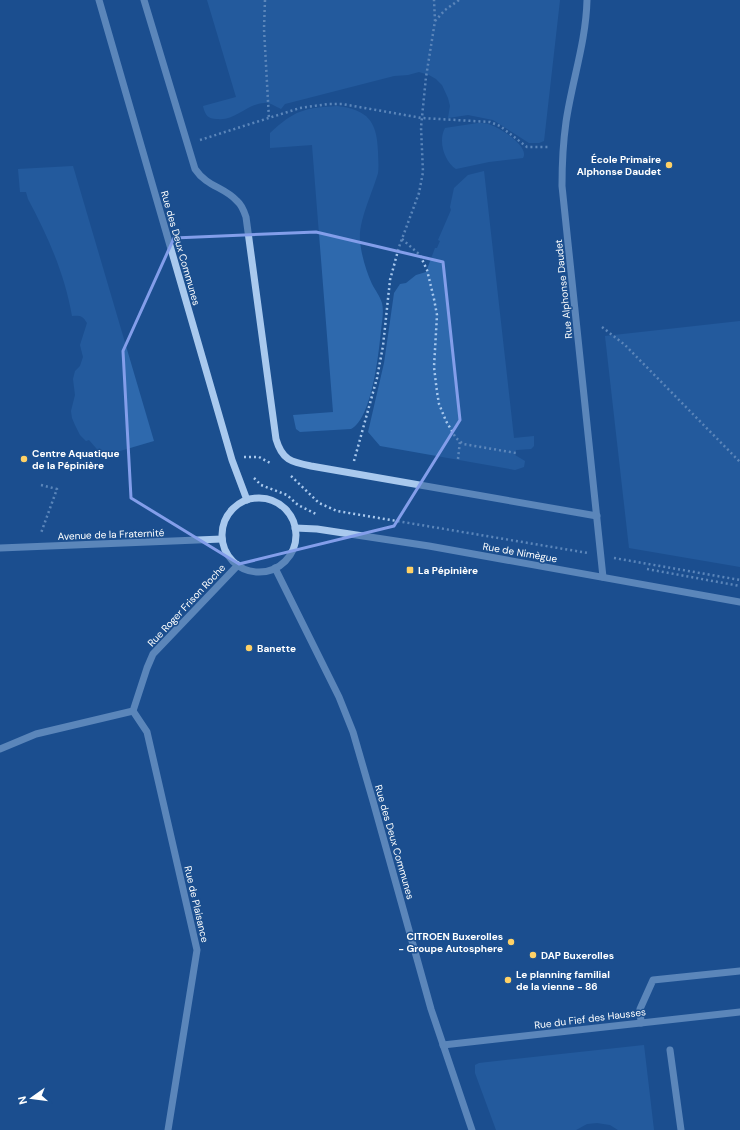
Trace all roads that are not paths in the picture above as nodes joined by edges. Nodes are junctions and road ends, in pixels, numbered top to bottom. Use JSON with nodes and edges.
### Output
{"nodes":[{"id":1,"x":99,"y":0,"type":"edge"},
{"id":2,"x":144,"y":0,"type":"edge"},
{"id":3,"x":587,"y":0,"type":"edge"},
{"id":4,"x":247,"y":500,"type":"junction"},
{"id":5,"x":597,"y":516,"type":"junction"},
{"id":6,"x":295,"y":528,"type":"junction"},
{"id":7,"x":222,"y":539,"type":"junction"},
{"id":8,"x":0,"y":548,"type":"edge"},
{"id":9,"x":238,"y":565,"type":"junction"},
{"id":10,"x":274,"y":568,"type":"junction"},
{"id":11,"x":604,"y":577,"type":"junction"},
{"id":12,"x":740,"y":602,"type":"edge"},
{"id":13,"x":133,"y":711,"type":"junction"},
{"id":14,"x":0,"y":748,"type":"edge"},
{"id":15,"x":740,"y":971,"type":"edge"},
{"id":16,"x":740,"y":1012,"type":"edge"},
{"id":17,"x":641,"y":1023,"type":"junction"},
{"id":18,"x":443,"y":1045,"type":"junction"},
{"id":19,"x":670,"y":1050,"type":"dead end"},
{"id":20,"x":168,"y":1130,"type":"edge"},
{"id":21,"x":472,"y":1130,"type":"edge"},
{"id":22,"x":681,"y":1130,"type":"edge"}],
"edges":[{"from":1,"to":4,"type":"street","name":"Rue des Deux Communes"},
{"from":2,"to":5,"type":"street"},
{"from":3,"to":5,"type":"street","name":"Rue Alphonse Daudet"},
{"from":4,"to":6,"type":"street"},
{"from":4,"to":7,"type":"street"},
{"from":5,"to":11,"type":"street","name":"Rue Alphonse Daudet"},
{"from":6,"to":10,"type":"street"},
{"from":6,"to":11,"type":"street","name":"Rue de Nimègue"},
{"from":7,"to":8,"type":"street","name":"Avenue de la Fraternité"},
{"from":7,"to":9,"type":"street"},
{"from":9,"to":10,"type":"street"},
{"from":9,"to":13,"type":"street","name":"Rue Roger Frison Roche"},
{"from":10,"to":18,"type":"street","name":"Rue des Deux Communes"},
{"from":11,"to":12,"type":"street","name":"Rue de Nimègue"},
{"from":13,"to":14,"type":"street"},
{"from":13,"to":20,"type":"street","name":"Rue de Plaisance"},
{"from":15,"to":17,"type":"street"},
{"from":16,"to":17,"type":"street","name":"Rue du Fief des Hausses"},
{"from":17,"to":18,"type":"street","name":"Rue du Fief des Hausses"},
{"from":18,"to":21,"type":"street","name":"Rue des Deux Communes"},
{"from":19,"to":22,"type":"street"}]}
